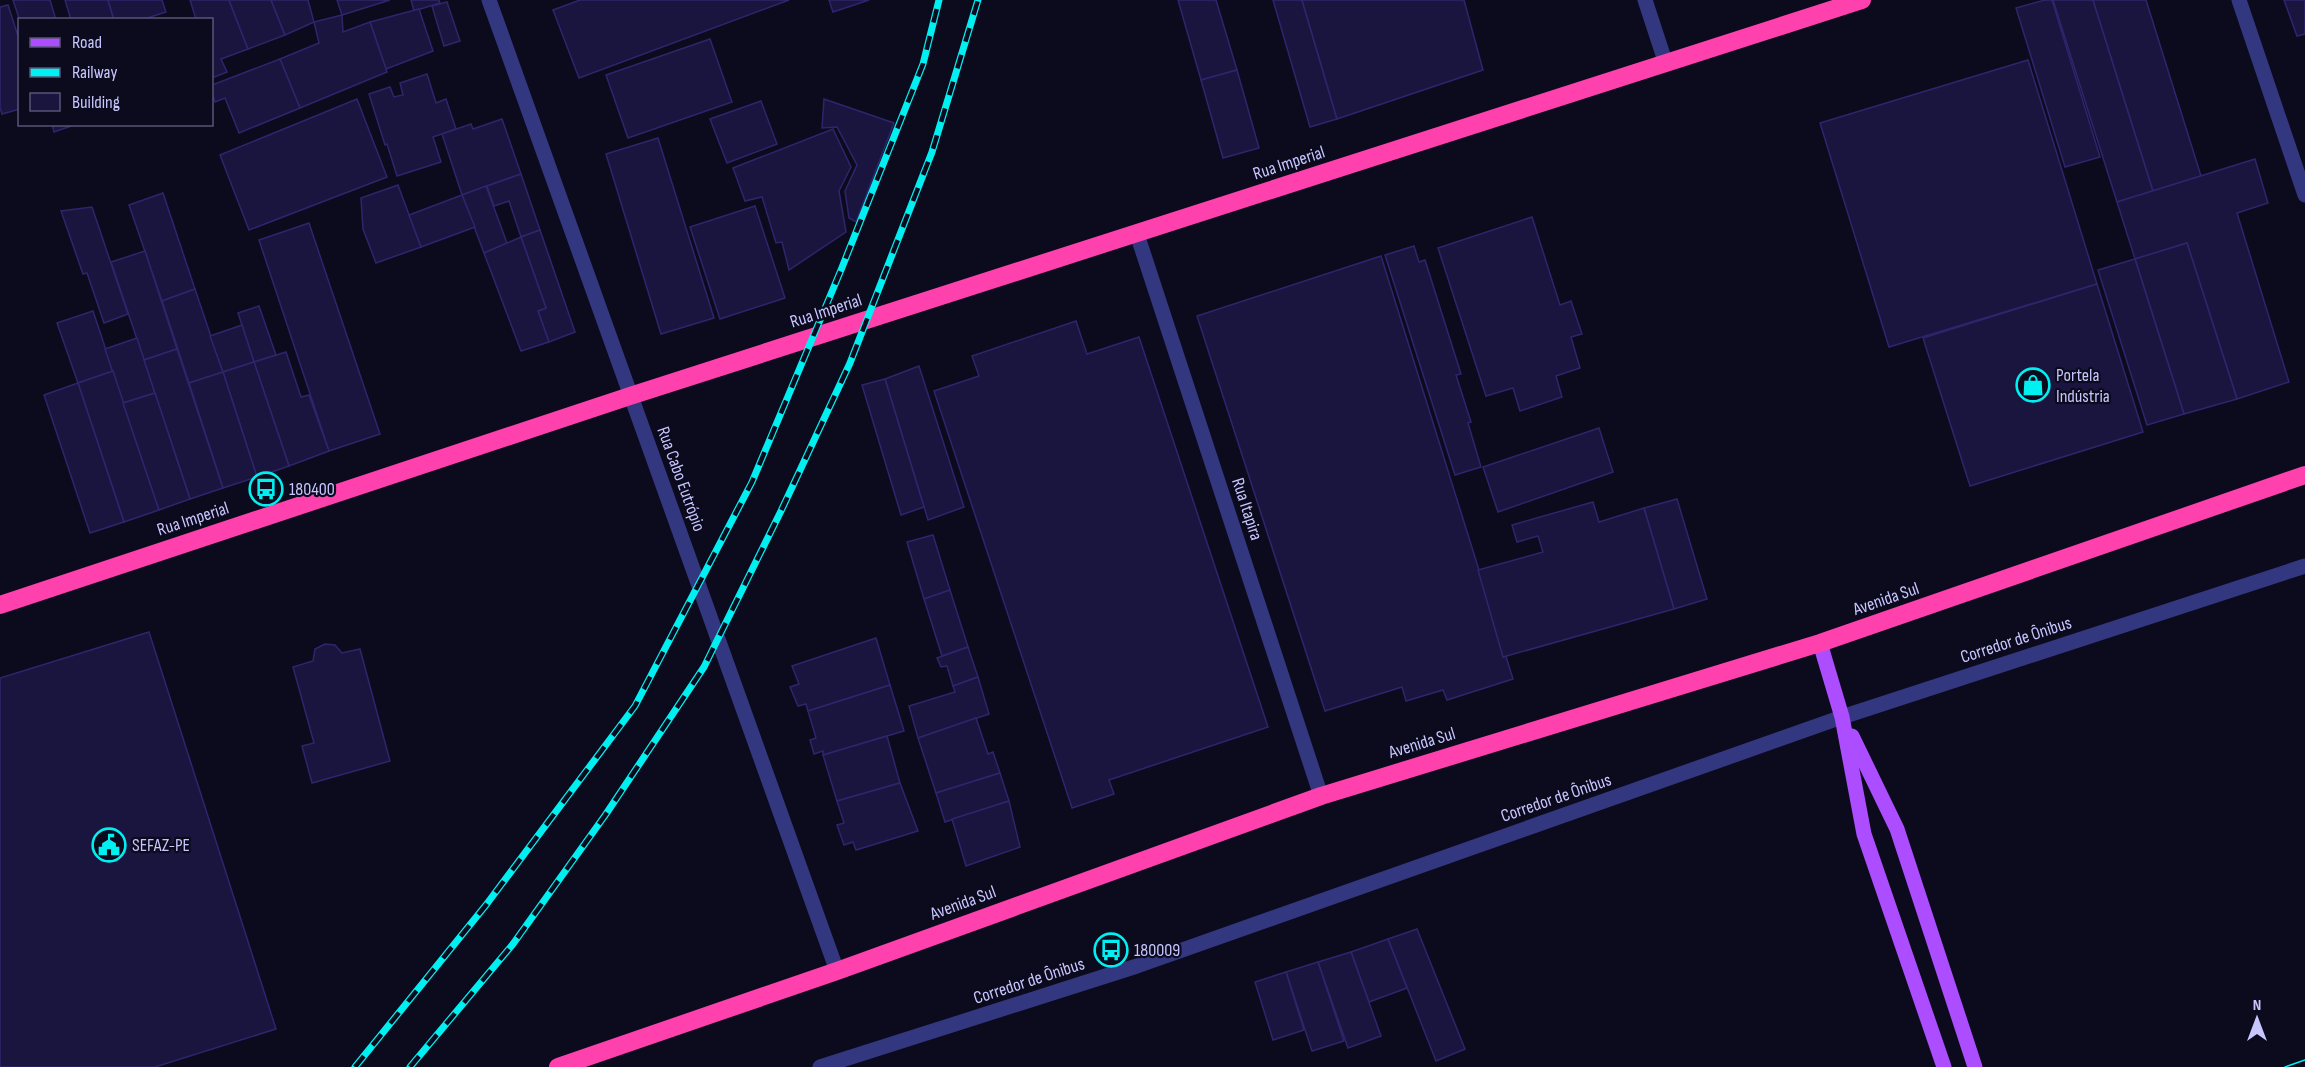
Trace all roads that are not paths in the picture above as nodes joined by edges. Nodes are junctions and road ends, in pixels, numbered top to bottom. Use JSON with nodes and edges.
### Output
{"nodes":[{"id":1,"x":489,"y":0,"type":"edge"},
{"id":2,"x":1645,"y":0,"type":"edge"},
{"id":3,"x":1862,"y":0,"type":"edge"},
{"id":4,"x":2239,"y":0,"type":"edge"},
{"id":5,"x":1666,"y":64,"type":"junction"},
{"id":6,"x":2305,"y":195,"type":"edge"},
{"id":7,"x":1137,"y":234,"type":"junction"},
{"id":8,"x":630,"y":396,"type":"junction"},
{"id":9,"x":2305,"y":475,"type":"edge"},
{"id":10,"x":2305,"y":566,"type":"edge"},
{"id":11,"x":0,"y":605,"type":"edge"},
{"id":12,"x":1820,"y":644,"type":"junction"},
{"id":13,"x":1842,"y":717,"type":"junction"},
{"id":14,"x":1321,"y":796,"type":"junction"},
{"id":15,"x":837,"y":971,"type":"junction"},
{"id":16,"x":558,"y":1067,"type":"edge"},
{"id":17,"x":820,"y":1067,"type":"edge"},
{"id":18,"x":1944,"y":1067,"type":"edge"},
{"id":19,"x":1975,"y":1067,"type":"edge"}],
"edges":[{"from":1,"to":8,"type":"street","name":"Rua Cabo Eutrópio"},
{"from":2,"to":5,"type":"street"},
{"from":3,"to":5,"type":"highway","name":"Rua Imperial"},
{"from":4,"to":6,"type":"street"},
{"from":5,"to":7,"type":"highway","name":"Rua Imperial"},
{"from":7,"to":8,"type":"highway","name":"Rua Imperial"},
{"from":7,"to":14,"type":"street","name":"Rua Itapira"},
{"from":8,"to":11,"type":"highway","name":"Rua Imperial"},
{"from":8,"to":15,"type":"street","name":"Rua Cabo Eutrópio"},
{"from":9,"to":12,"type":"highway","name":"Avenida Sul"},
{"from":10,"to":13,"type":"street","name":"Corredor de Ônibus"},
{"from":12,"to":13,"type":"main road"},
{"from":12,"to":14,"type":"highway","name":"Avenida Sul"},
{"from":13,"to":17,"type":"street","name":"Corredor de Ônibus"},
{"from":13,"to":18,"type":"main road"},
{"from":13,"to":19,"type":"main road"},
{"from":14,"to":15,"type":"highway","name":"Avenida Sul"},
{"from":15,"to":16,"type":"highway","name":"Avenida Sul"}]}
